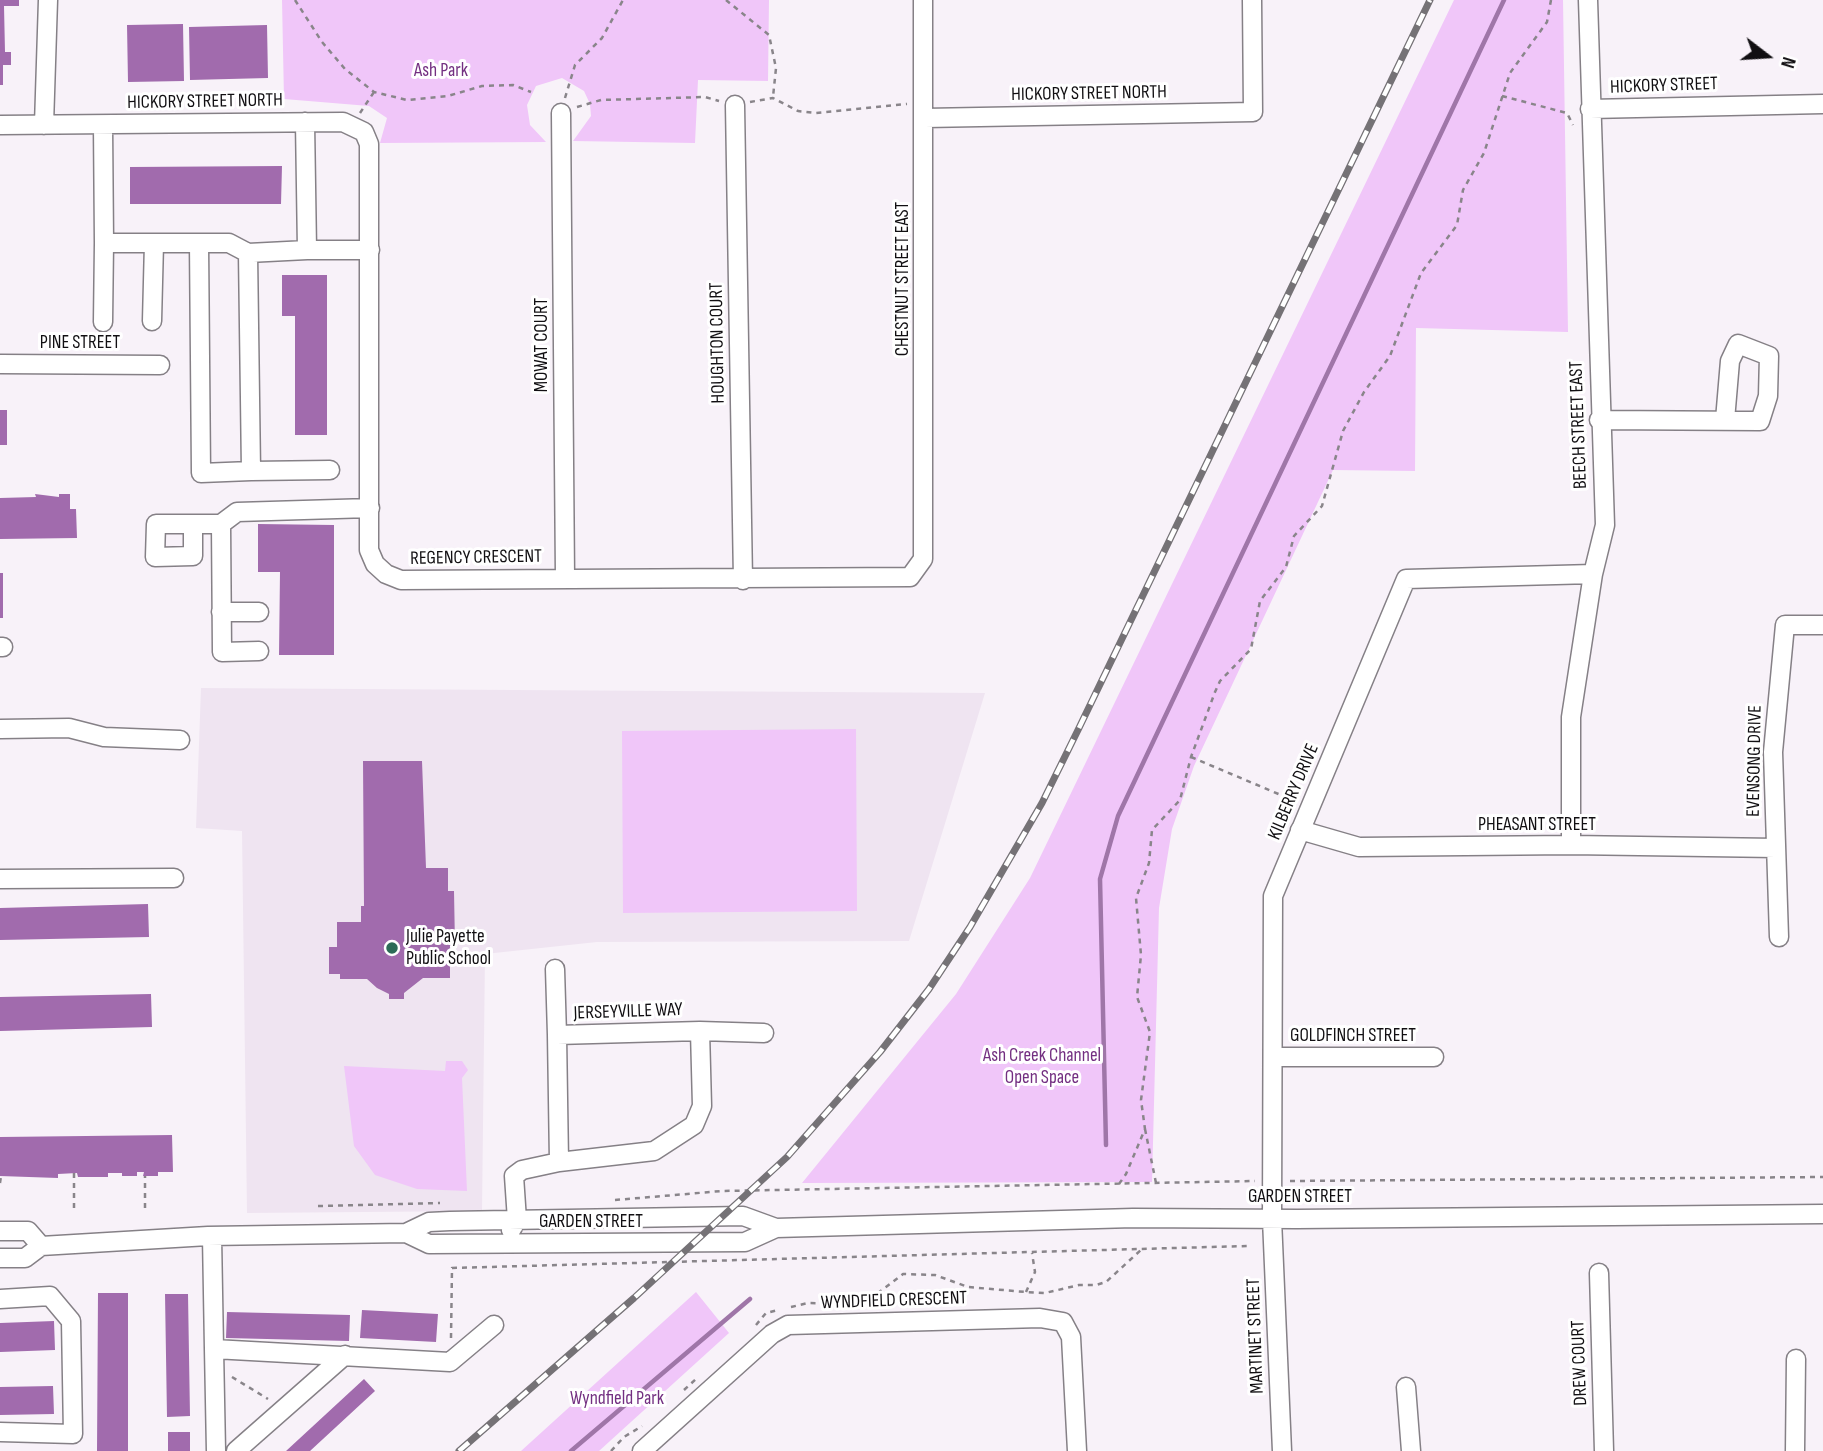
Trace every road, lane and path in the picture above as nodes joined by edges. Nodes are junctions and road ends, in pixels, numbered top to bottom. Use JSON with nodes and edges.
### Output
{"nodes":[{"id":1,"x":48,"y":0,"type":"edge"},
{"id":2,"x":296,"y":0,"type":"edge"},
{"id":3,"x":623,"y":0,"type":"edge"},
{"id":4,"x":726,"y":0,"type":"edge"},
{"id":5,"x":923,"y":0,"type":"edge"},
{"id":6,"x":1252,"y":0,"type":"edge"},
{"id":7,"x":1551,"y":0,"type":"edge"},
{"id":8,"x":1588,"y":0,"type":"edge"},
{"id":9,"x":374,"y":92,"type":"junction"},
{"id":10,"x":531,"y":92,"type":"dead end"},
{"id":11,"x":1502,"y":96,"type":"junction"},
{"id":12,"x":773,"y":98,"type":"dead end"},
{"id":13,"x":1823,"y":104,"type":"edge"},
{"id":14,"x":735,"y":105,"type":"dead end"},
{"id":15,"x":1590,"y":109,"type":"junction"},
{"id":16,"x":360,"y":113,"type":"dead end"},
{"id":17,"x":561,"y":113,"type":"joint"},
{"id":18,"x":925,"y":118,"type":"junction"},
{"id":19,"x":305,"y":121,"type":"junction"},
{"id":20,"x":0,"y":125,"type":"edge"},
{"id":21,"x":44,"y":125,"type":"junction"},
{"id":22,"x":103,"y":125,"type":"junction"},
{"id":23,"x":1573,"y":125,"type":"dead end"},
{"id":24,"x":364,"y":132,"type":"joint"},
{"id":25,"x":104,"y":243,"type":"junction"},
{"id":26,"x":154,"y":243,"type":"junction"},
{"id":27,"x":199,"y":243,"type":"junction"},
{"id":28,"x":307,"y":250,"type":"junction"},
{"id":29,"x":370,"y":250,"type":"junction"},
{"id":30,"x":248,"y":253,"type":"junction"},
{"id":31,"x":103,"y":321,"type":"dead end"},
{"id":32,"x":152,"y":321,"type":"dead end"},
{"id":33,"x":0,"y":364,"type":"edge"},
{"id":34,"x":160,"y":365,"type":"dead end"},
{"id":35,"x":1600,"y":420,"type":"junction"},
{"id":36,"x":1725,"y":420,"type":"dead end"},
{"id":37,"x":330,"y":470,"type":"dead end"},
{"id":38,"x":251,"y":471,"type":"junction"},
{"id":39,"x":370,"y":508,"type":"junction"},
{"id":40,"x":193,"y":524,"type":"dead end"},
{"id":41,"x":221,"y":524,"type":"junction"},
{"id":42,"x":923,"y":559,"type":"joint"},
{"id":43,"x":1593,"y":574,"type":"junction"},
{"id":44,"x":565,"y":577,"type":"junction"},
{"id":45,"x":743,"y":580,"type":"junction"},
{"id":46,"x":221,"y":612,"type":"junction"},
{"id":47,"x":259,"y":612,"type":"dead end"},
{"id":48,"x":1823,"y":625,"type":"edge"},
{"id":49,"x":259,"y":651,"type":"dead end"},
{"id":50,"x":0,"y":729,"type":"edge"},
{"id":51,"x":180,"y":740,"type":"dead end"},
{"id":52,"x":1191,"y":758,"type":"junction"},
{"id":53,"x":1288,"y":798,"type":"dead end"},
{"id":54,"x":1300,"y":830,"type":"junction"},
{"id":55,"x":1571,"y":845,"type":"junction"},
{"id":56,"x":1776,"y":848,"type":"junction"},
{"id":57,"x":174,"y":878,"type":"dead end"},
{"id":58,"x":0,"y":879,"type":"edge"},
{"id":59,"x":1779,"y":937,"type":"dead end"},
{"id":60,"x":555,"y":969,"type":"dead end"},
{"id":61,"x":700,"y":1031,"type":"junction"},
{"id":62,"x":764,"y":1033,"type":"dead end"},
{"id":63,"x":557,"y":1035,"type":"junction"},
{"id":64,"x":1273,"y":1057,"type":"junction"},
{"id":65,"x":1434,"y":1057,"type":"dead end"},
{"id":66,"x":1144,"y":1129,"type":"junction"},
{"id":67,"x":559,"y":1162,"type":"junction"},
{"id":68,"x":74,"y":1173,"type":"dead end"},
{"id":69,"x":1,"y":1176,"type":"edge"},
{"id":70,"x":145,"y":1177,"type":"dead end"},
{"id":71,"x":1823,"y":1177,"type":"edge"},
{"id":72,"x":1272,"y":1181,"type":"junction"},
{"id":73,"x":0,"y":1183,"type":"edge"},
{"id":74,"x":1156,"y":1183,"type":"junction"},
{"id":75,"x":1119,"y":1184,"type":"junction"},
{"id":76,"x":608,"y":1200,"type":"dead end"},
{"id":77,"x":449,"y":1203,"type":"dead end"},
{"id":78,"x":318,"y":1206,"type":"dead end"},
{"id":79,"x":74,"y":1208,"type":"dead end"},
{"id":80,"x":145,"y":1208,"type":"dead end"},
{"id":81,"x":1823,"y":1214,"type":"edge"},
{"id":82,"x":1272,"y":1219,"type":"junction"},
{"id":83,"x":517,"y":1220,"type":"junction"},
{"id":84,"x":776,"y":1228,"type":"junction"},
{"id":85,"x":0,"y":1231,"type":"edge"},
{"id":86,"x":406,"y":1233,"type":"junction"},
{"id":87,"x":212,"y":1236,"type":"junction"},
{"id":88,"x":485,"y":1244,"type":"junction"},
{"id":89,"x":41,"y":1246,"type":"junction"},
{"id":90,"x":1247,"y":1246,"type":"dead end"},
{"id":91,"x":1032,"y":1252,"type":"junction"},
{"id":92,"x":0,"y":1258,"type":"edge"},
{"id":93,"x":1599,"y":1273,"type":"dead end"},
{"id":94,"x":1026,"y":1292,"type":"dead end"},
{"id":95,"x":0,"y":1299,"type":"edge"},
{"id":96,"x":494,"y":1325,"type":"dead end"},
{"id":97,"x":345,"y":1355,"type":"junction"},
{"id":98,"x":214,"y":1358,"type":"junction"},
{"id":99,"x":1796,"y":1359,"type":"dead end"},
{"id":100,"x":450,"y":1362,"type":"junction"},
{"id":101,"x":1406,"y":1387,"type":"dead end"},
{"id":102,"x":285,"y":1410,"type":"junction"},
{"id":103,"x":0,"y":1432,"type":"edge"},
{"id":104,"x":73,"y":1442,"type":"edge"},
{"id":105,"x":216,"y":1451,"type":"edge"},
{"id":106,"x":236,"y":1451,"type":"edge"},
{"id":107,"x":642,"y":1451,"type":"edge"},
{"id":108,"x":1077,"y":1451,"type":"edge"},
{"id":109,"x":1282,"y":1451,"type":"edge"},
{"id":110,"x":1410,"y":1451,"type":"edge"},
{"id":111,"x":1604,"y":1451,"type":"edge"},
{"id":112,"x":1795,"y":1451,"type":"edge"}],
"edges":[{"from":1,"to":21,"type":"street"},
{"from":2,"to":9,"type":"path"},
{"from":3,"to":17,"type":"path"},
{"from":4,"to":12,"type":"path"},
{"from":5,"to":18,"type":"street","name":"CHESTNUT STREET EAST"},
{"from":6,"to":18,"type":"street","name":"HICKORY STREET NORTH"},
{"from":7,"to":11,"type":"path"},
{"from":8,"to":15,"type":"street","name":"BEECH STREET EAST"},
{"from":9,"to":10,"type":"path"},
{"from":9,"to":16,"type":"path"},
{"from":11,"to":23,"type":"path"},
{"from":11,"to":52,"type":"path"},
{"from":13,"to":15,"type":"street","name":"HICKORY STREET"},
{"from":14,"to":45,"type":"street","name":"HOUGHTON COURT"},
{"from":15,"to":35,"type":"street","name":"BEECH STREET EAST"},
{"from":17,"to":44,"type":"street","name":"MOWAT COURT"},
{"from":18,"to":42,"type":"street","name":"CHESTNUT STREET EAST"},
{"from":19,"to":22,"type":"street","name":"HICKORY STREET NORTH"},
{"from":19,"to":24,"type":"street","name":"HICKORY STREET NORTH"},
{"from":19,"to":28,"type":"street"},
{"from":20,"to":21,"type":"street","name":"HICKORY STREET NORTH"},
{"from":21,"to":22,"type":"street","name":"HICKORY STREET NORTH"},
{"from":22,"to":25,"type":"street"},
{"from":24,"to":29,"type":"street","name":"REGENCY CRESCENT"},
{"from":25,"to":26,"type":"street"},
{"from":25,"to":31,"type":"street"},
{"from":26,"to":27,"type":"street"},
{"from":26,"to":32,"type":"street"},
{"from":27,"to":30,"type":"street"},
{"from":27,"to":38,"type":"street"},
{"from":28,"to":29,"type":"street"},
{"from":28,"to":30,"type":"street"},
{"from":29,"to":39,"type":"street","name":"REGENCY CRESCENT"},
{"from":30,"to":38,"type":"street"},
{"from":33,"to":34,"type":"street","name":"PINE STREET"},
{"from":35,"to":36,"type":"street"},
{"from":35,"to":43,"type":"street","name":"BEECH STREET EAST"},
{"from":37,"to":38,"type":"street"},
{"from":39,"to":41,"type":"street"},
{"from":39,"to":44,"type":"street","name":"REGENCY CRESCENT"},
{"from":40,"to":41,"type":"street"},
{"from":41,"to":46,"type":"street"},
{"from":42,"to":45,"type":"street","name":"REGENCY CRESCENT"},
{"from":43,"to":54,"type":"street","name":"KILBERRY DRIVE"},
{"from":43,"to":55,"type":"street","name":"BEECH STREET EAST"},
{"from":44,"to":45,"type":"street","name":"REGENCY CRESCENT"},
{"from":46,"to":47,"type":"street"},
{"from":46,"to":49,"type":"street"},
{"from":48,"to":56,"type":"street","name":"EVENSONG DRIVE"},
{"from":50,"to":51,"type":"street"},
{"from":52,"to":53,"type":"path"},
{"from":52,"to":66,"type":"path"},
{"from":54,"to":55,"type":"street","name":"PHEASANT STREET"},
{"from":54,"to":64,"type":"street","name":"KILBERRY DRIVE"},
{"from":55,"to":56,"type":"street","name":"PHEASANT STREET"},
{"from":56,"to":59,"type":"street","name":"EVENSONG DRIVE"},
{"from":57,"to":58,"type":"street"},
{"from":60,"to":63,"type":"street","name":"JERSEYVILLE WAY"},
{"from":61,"to":62,"type":"street","name":"JERSEYVILLE WAY"},
{"from":61,"to":63,"type":"street","name":"JERSEYVILLE WAY"},
{"from":61,"to":67,"type":"street","name":"JERSEYVILLE WAY"},
{"from":63,"to":67,"type":"street","name":"JERSEYVILLE WAY"},
{"from":64,"to":65,"type":"street","name":"GOLDFINCH STREET"},
{"from":64,"to":72,"type":"street","name":"KILBERRY DRIVE"},
{"from":66,"to":74,"type":"path"},
{"from":66,"to":75,"type":"path"},
{"from":67,"to":83,"type":"street","name":"JERSEYVILLE WAY"},
{"from":68,"to":79,"type":"path"},
{"from":69,"to":73,"type":"path"},
{"from":70,"to":80,"type":"path"},
{"from":71,"to":72,"type":"path"},
{"from":72,"to":74,"type":"path"},
{"from":72,"to":82,"type":"street","name":"KILBERRY DRIVE"},
{"from":74,"to":75,"type":"path"},
{"from":75,"to":76,"type":"path"},
{"from":77,"to":78,"type":"path"},
{"from":81,"to":82,"type":"street","name":"GARDEN STREET"},
{"from":82,"to":84,"type":"street","name":"GARDEN STREET"},
{"from":82,"to":109,"type":"street","name":"MARTINET STREET"},
{"from":83,"to":84,"type":"street","name":"GARDEN STREET"},
{"from":83,"to":86,"type":"street","name":"GARDEN STREET"},
{"from":83,"to":88,"type":"street"},
{"from":84,"to":88,"type":"street","name":"GARDEN STREET"},
{"from":85,"to":89,"type":"street"},
{"from":86,"to":87,"type":"street","name":"GARDEN STREET"},
{"from":86,"to":88,"type":"street","name":"GARDEN STREET"},
{"from":87,"to":89,"type":"street","name":"GARDEN STREET"},
{"from":87,"to":98,"type":"street"},
{"from":89,"to":92,"type":"street","name":"GARDEN STREET"},
{"from":90,"to":91,"type":"path"},
{"from":91,"to":94,"type":"path"},
{"from":91,"to":100,"type":"path"},
{"from":93,"to":111,"type":"street","name":"DREW COURT"},
{"from":95,"to":104,"type":"street"},
{"from":96,"to":100,"type":"street"},
{"from":97,"to":98,"type":"street"},
{"from":97,"to":100,"type":"street"},
{"from":97,"to":102,"type":"street"},
{"from":98,"to":102,"type":"path"},
{"from":98,"to":105,"type":"street"},
{"from":99,"to":112,"type":"street"},
{"from":101,"to":110,"type":"street"},
{"from":102,"to":106,"type":"street"},
{"from":103,"to":104,"type":"street"},
{"from":107,"to":108,"type":"street","name":"WYNDFIELD CRESCENT"}]}
